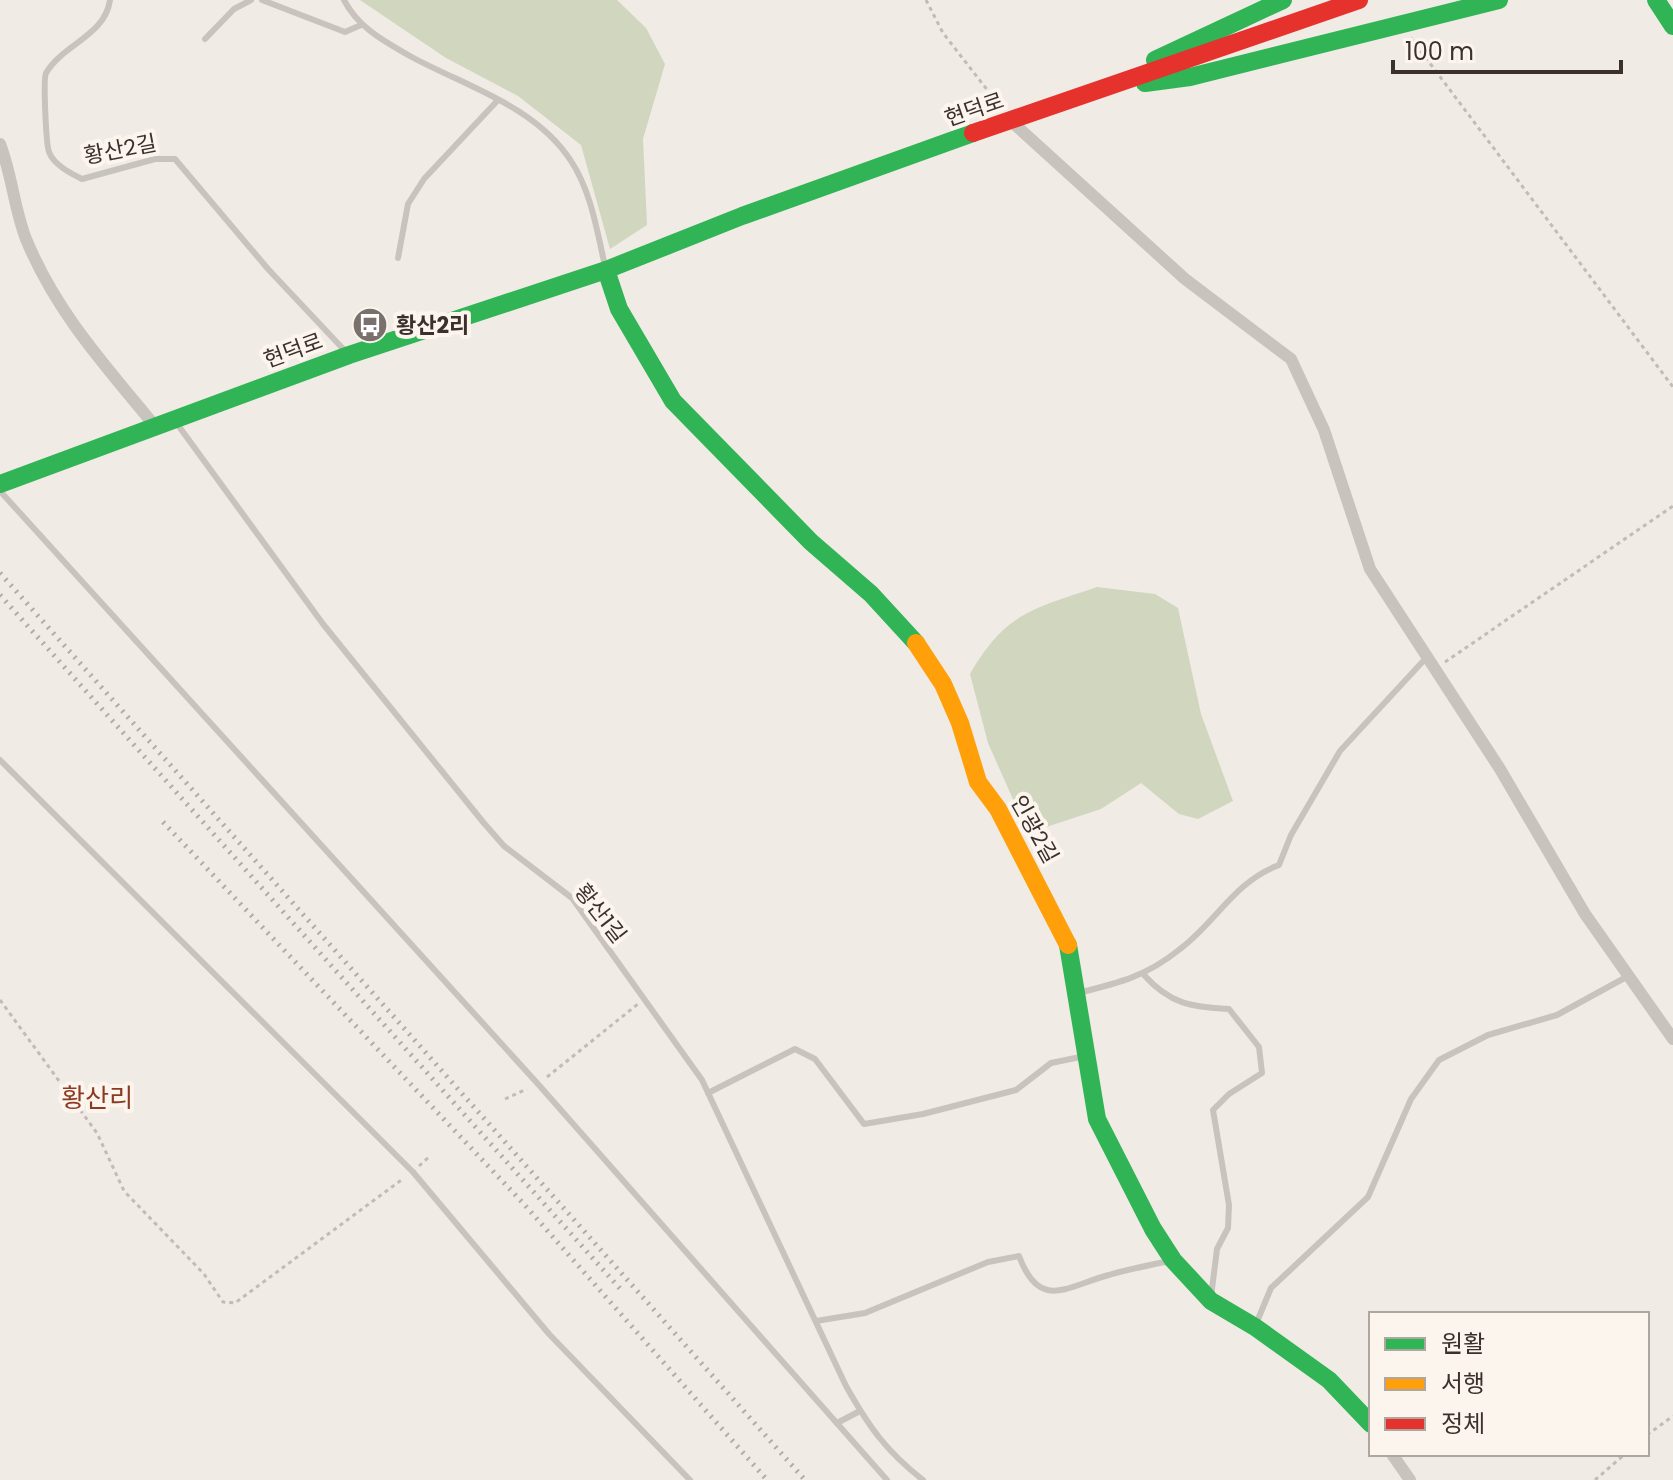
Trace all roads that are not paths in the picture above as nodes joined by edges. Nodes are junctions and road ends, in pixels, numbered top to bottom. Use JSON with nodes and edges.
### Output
{"nodes":[{"id":1,"x":110,"y":0,"type":"edge"},
{"id":2,"x":251,"y":0,"type":"edge"},
{"id":3,"x":262,"y":0,"type":"edge"},
{"id":4,"x":344,"y":0,"type":"edge"},
{"id":5,"x":1283,"y":0,"type":"edge"},
{"id":6,"x":1359,"y":0,"type":"edge"},
{"id":7,"x":1499,"y":0,"type":"edge"},
{"id":8,"x":1656,"y":0,"type":"edge"},
{"id":9,"x":361,"y":25,"type":"junction"},
{"id":10,"x":1673,"y":26,"type":"edge"},
{"id":11,"x":205,"y":39,"type":"dead end"},
{"id":12,"x":1095,"y":89,"type":"junction"},
{"id":13,"x":498,"y":100,"type":"junction"},
{"id":14,"x":1012,"y":122,"type":"junction"},
{"id":15,"x":0,"y":144,"type":"edge"},
{"id":16,"x":398,"y":258,"type":"dead end"},
{"id":17,"x":606,"y":270,"type":"junction"},
{"id":18,"x":349,"y":355,"type":"junction"},
{"id":19,"x":174,"y":418,"type":"junction"},
{"id":20,"x":154,"y":425,"type":"junction"},
{"id":21,"x":0,"y":484,"type":"edge"},
{"id":22,"x":0,"y":491,"type":"edge"},
{"id":23,"x":1428,"y":655,"type":"junction"},
{"id":24,"x":0,"y":760,"type":"edge"},
{"id":25,"x":1144,"y":975,"type":"junction"},
{"id":26,"x":1630,"y":975,"type":"junction"},
{"id":27,"x":1076,"y":994,"type":"junction"},
{"id":28,"x":1673,"y":1039,"type":"edge"},
{"id":29,"x":1085,"y":1056,"type":"junction"},
{"id":30,"x":708,"y":1093,"type":"junction"},
{"id":31,"x":1173,"y":1260,"type":"junction"},
{"id":32,"x":1211,"y":1301,"type":"junction"},
{"id":33,"x":816,"y":1321,"type":"junction"},
{"id":34,"x":1255,"y":1327,"type":"junction"},
{"id":35,"x":860,"y":1411,"type":"junction"},
{"id":36,"x":1369,"y":1422,"type":"edge"},
{"id":37,"x":837,"y":1423,"type":"junction"},
{"id":38,"x":1393,"y":1456,"type":"edge"},
{"id":39,"x":690,"y":1480,"type":"edge"},
{"id":40,"x":887,"y":1480,"type":"edge"},
{"id":41,"x":923,"y":1480,"type":"edge"},
{"id":42,"x":1410,"y":1480,"type":"edge"}],
"edges":[{"from":1,"to":18,"type":"lane","name":"황산2길"},
{"from":2,"to":11,"type":"lane"},
{"from":3,"to":9,"type":"lane"},
{"from":4,"to":9,"type":"lane"},
{"from":5,"to":12,"type":"street"},
{"from":6,"to":12,"type":"street","name":"현덕로"},
{"from":7,"to":12,"type":"street"},
{"from":8,"to":10,"type":"street"},
{"from":9,"to":13,"type":"lane"},
{"from":12,"to":14,"type":"street","name":"현덕로"},
{"from":13,"to":16,"type":"lane"},
{"from":13,"to":17,"type":"lane"},
{"from":14,"to":17,"type":"street","name":"현덕로"},
{"from":14,"to":23,"type":"street"},
{"from":15,"to":20,"type":"street"},
{"from":17,"to":18,"type":"street","name":"현덕로"},
{"from":17,"to":27,"type":"street","name":"인광2길"},
{"from":18,"to":19,"type":"street","name":"현덕로"},
{"from":19,"to":20,"type":"street","name":"현덕로"},
{"from":19,"to":30,"type":"lane","name":"황산1길"},
{"from":20,"to":21,"type":"street","name":"현덕로"},
{"from":22,"to":37,"type":"lane"},
{"from":23,"to":25,"type":"lane"},
{"from":23,"to":26,"type":"street"},
{"from":24,"to":39,"type":"lane"},
{"from":25,"to":27,"type":"lane"},
{"from":25,"to":32,"type":"lane"},
{"from":26,"to":28,"type":"street"},
{"from":26,"to":34,"type":"lane"},
{"from":27,"to":29,"type":"street","name":"인광2길"},
{"from":29,"to":30,"type":"lane"},
{"from":29,"to":31,"type":"street","name":"인광2길"},
{"from":30,"to":33,"type":"lane","name":"황산1길"},
{"from":31,"to":32,"type":"street","name":"인광2길"},
{"from":31,"to":33,"type":"lane"},
{"from":32,"to":34,"type":"street","name":"인광2길"},
{"from":33,"to":35,"type":"lane","name":"황산1길"},
{"from":34,"to":36,"type":"street","name":"인광2길"},
{"from":35,"to":37,"type":"lane"},
{"from":35,"to":41,"type":"lane","name":"황산1길"},
{"from":37,"to":40,"type":"lane"},
{"from":38,"to":42,"type":"street"}]}
